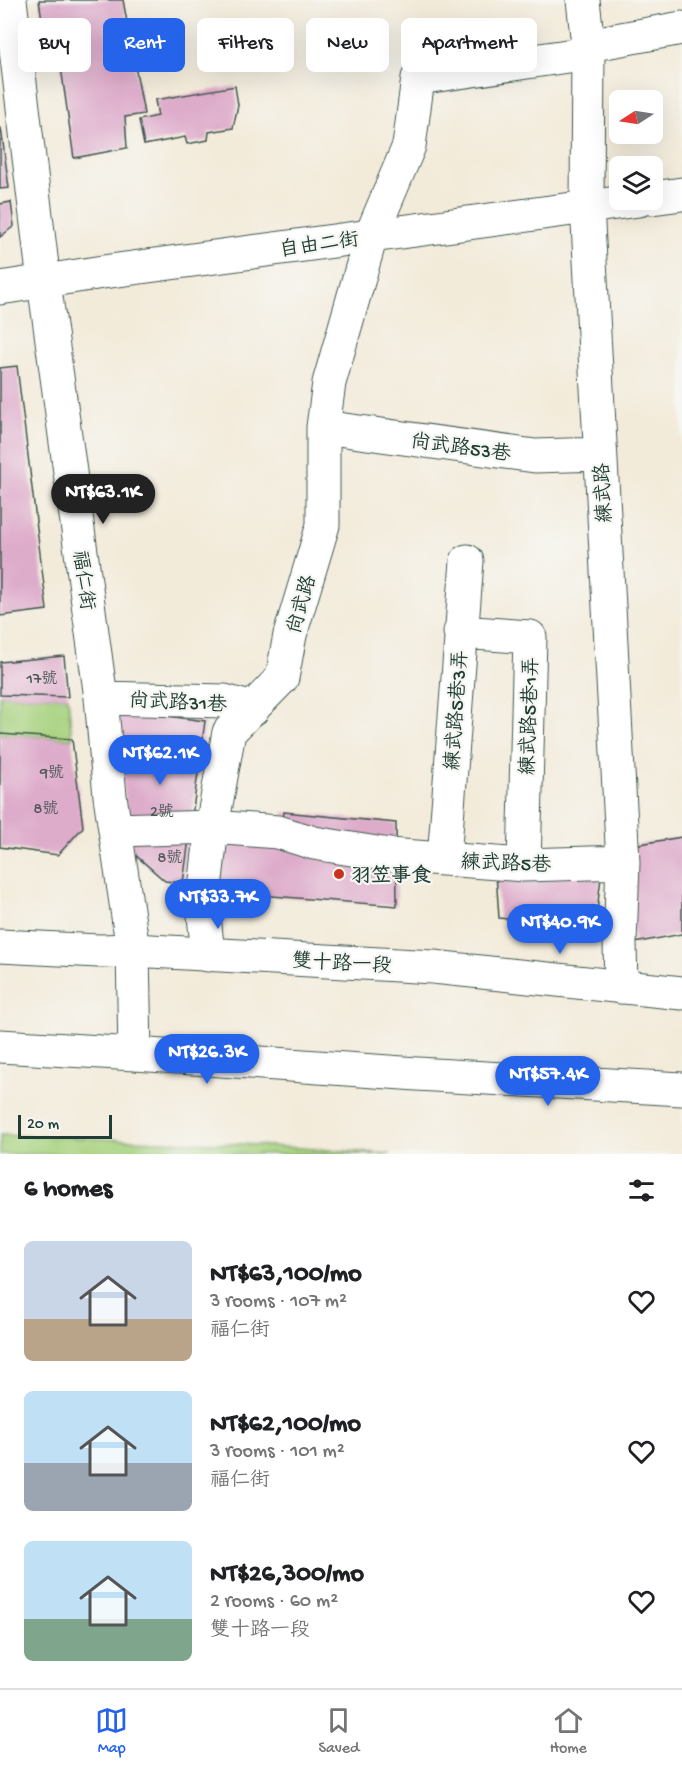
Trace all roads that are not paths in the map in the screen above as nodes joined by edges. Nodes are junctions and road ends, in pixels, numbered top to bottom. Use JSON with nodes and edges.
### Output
{"nodes":[{"id":1,"x":10,"y":0,"type":"edge"},
{"id":2,"x":583,"y":0,"type":"edge"},
{"id":3,"x":682,"y":28,"type":"edge"},
{"id":4,"x":588,"y":49,"type":"junction"},
{"id":5,"x":682,"y":194,"type":"edge"},
{"id":6,"x":663,"y":197,"type":"edge"},
{"id":7,"x":609,"y":203,"type":"edge"},
{"id":8,"x":587,"y":206,"type":"junction"},
{"id":9,"x":371,"y":236,"type":"junction"},
{"id":10,"x":44,"y":282,"type":"junction"},
{"id":11,"x":0,"y":288,"type":"edge"},
{"id":12,"x":323,"y":428,"type":"junction"},
{"id":13,"x":600,"y":454,"type":"junction"},
{"id":14,"x":467,"y":561,"type":"dead end"},
{"id":15,"x":460,"y":632,"type":"junction"},
{"id":16,"x":101,"y":698,"type":"junction"},
{"id":17,"x":254,"y":709,"type":"junction"},
{"id":18,"x":212,"y":827,"type":"junction"},
{"id":19,"x":116,"y":830,"type":"junction"},
{"id":20,"x":444,"y":859,"type":"junction"},
{"id":21,"x":623,"y":862,"type":"junction"},
{"id":22,"x":524,"y":865,"type":"junction"},
{"id":23,"x":0,"y":946,"type":"edge"},
{"id":24,"x":133,"y":950,"type":"junction"},
{"id":25,"x":207,"y":955,"type":"junction"},
{"id":26,"x":621,"y":987,"type":"junction"},
{"id":27,"x":682,"y":993,"type":"edge"},
{"id":28,"x":0,"y":1046,"type":"edge"},
{"id":29,"x":135,"y":1054,"type":"junction"},
{"id":30,"x":682,"y":1089,"type":"edge"}],
"edges":[{"from":1,"to":10,"type":"main road","name":"福仁街"},
{"from":2,"to":4,"type":"main road","name":"練武路"},
{"from":3,"to":4,"type":"main road"},
{"from":4,"to":8,"type":"main road","name":"練武路"},
{"from":4,"to":9,"type":"main road"},
{"from":5,"to":6,"type":"main road"},
{"from":7,"to":8,"type":"main road","name":"自由二街"},
{"from":8,"to":9,"type":"main road","name":"自由二街"},
{"from":8,"to":13,"type":"main road","name":"練武路"},
{"from":9,"to":10,"type":"main road","name":"自由二街"},
{"from":9,"to":12,"type":"main road","name":"尚武路"},
{"from":10,"to":11,"type":"main road","name":"自由二街"},
{"from":10,"to":16,"type":"main road","name":"福仁街"},
{"from":12,"to":13,"type":"main road","name":"尚武路53巷"},
{"from":12,"to":17,"type":"main road","name":"尚武路"},
{"from":13,"to":21,"type":"main road","name":"練武路"},
{"from":14,"to":15,"type":"main road","name":"練武路5巷3弄"},
{"from":15,"to":20,"type":"main road","name":"練武路5巷3弄"},
{"from":15,"to":22,"type":"main road","name":"練武路5巷1弄"},
{"from":16,"to":17,"type":"main road","name":"尚武路31巷"},
{"from":16,"to":19,"type":"main road","name":"福仁街"},
{"from":17,"to":18,"type":"main road","name":"尚武路"},
{"from":18,"to":19,"type":"main road","name":"練武路5巷"},
{"from":18,"to":20,"type":"main road","name":"練武路5巷"},
{"from":18,"to":25,"type":"main road","name":"尚武路"},
{"from":19,"to":24,"type":"main road","name":"福仁街"},
{"from":20,"to":22,"type":"main road","name":"練武路5巷"},
{"from":21,"to":22,"type":"main road","name":"練武路5巷"},
{"from":21,"to":26,"type":"main road","name":"練武路"},
{"from":23,"to":24,"type":"main road","name":"雙十路一段"},
{"from":24,"to":25,"type":"main road","name":"雙十路一段"},
{"from":24,"to":29,"type":"main road","name":"福仁街"},
{"from":25,"to":26,"type":"main road","name":"雙十路一段"},
{"from":26,"to":27,"type":"main road","name":"雙十路一段"},
{"from":28,"to":29,"type":"main road"},
{"from":29,"to":30,"type":"main road"}]}
